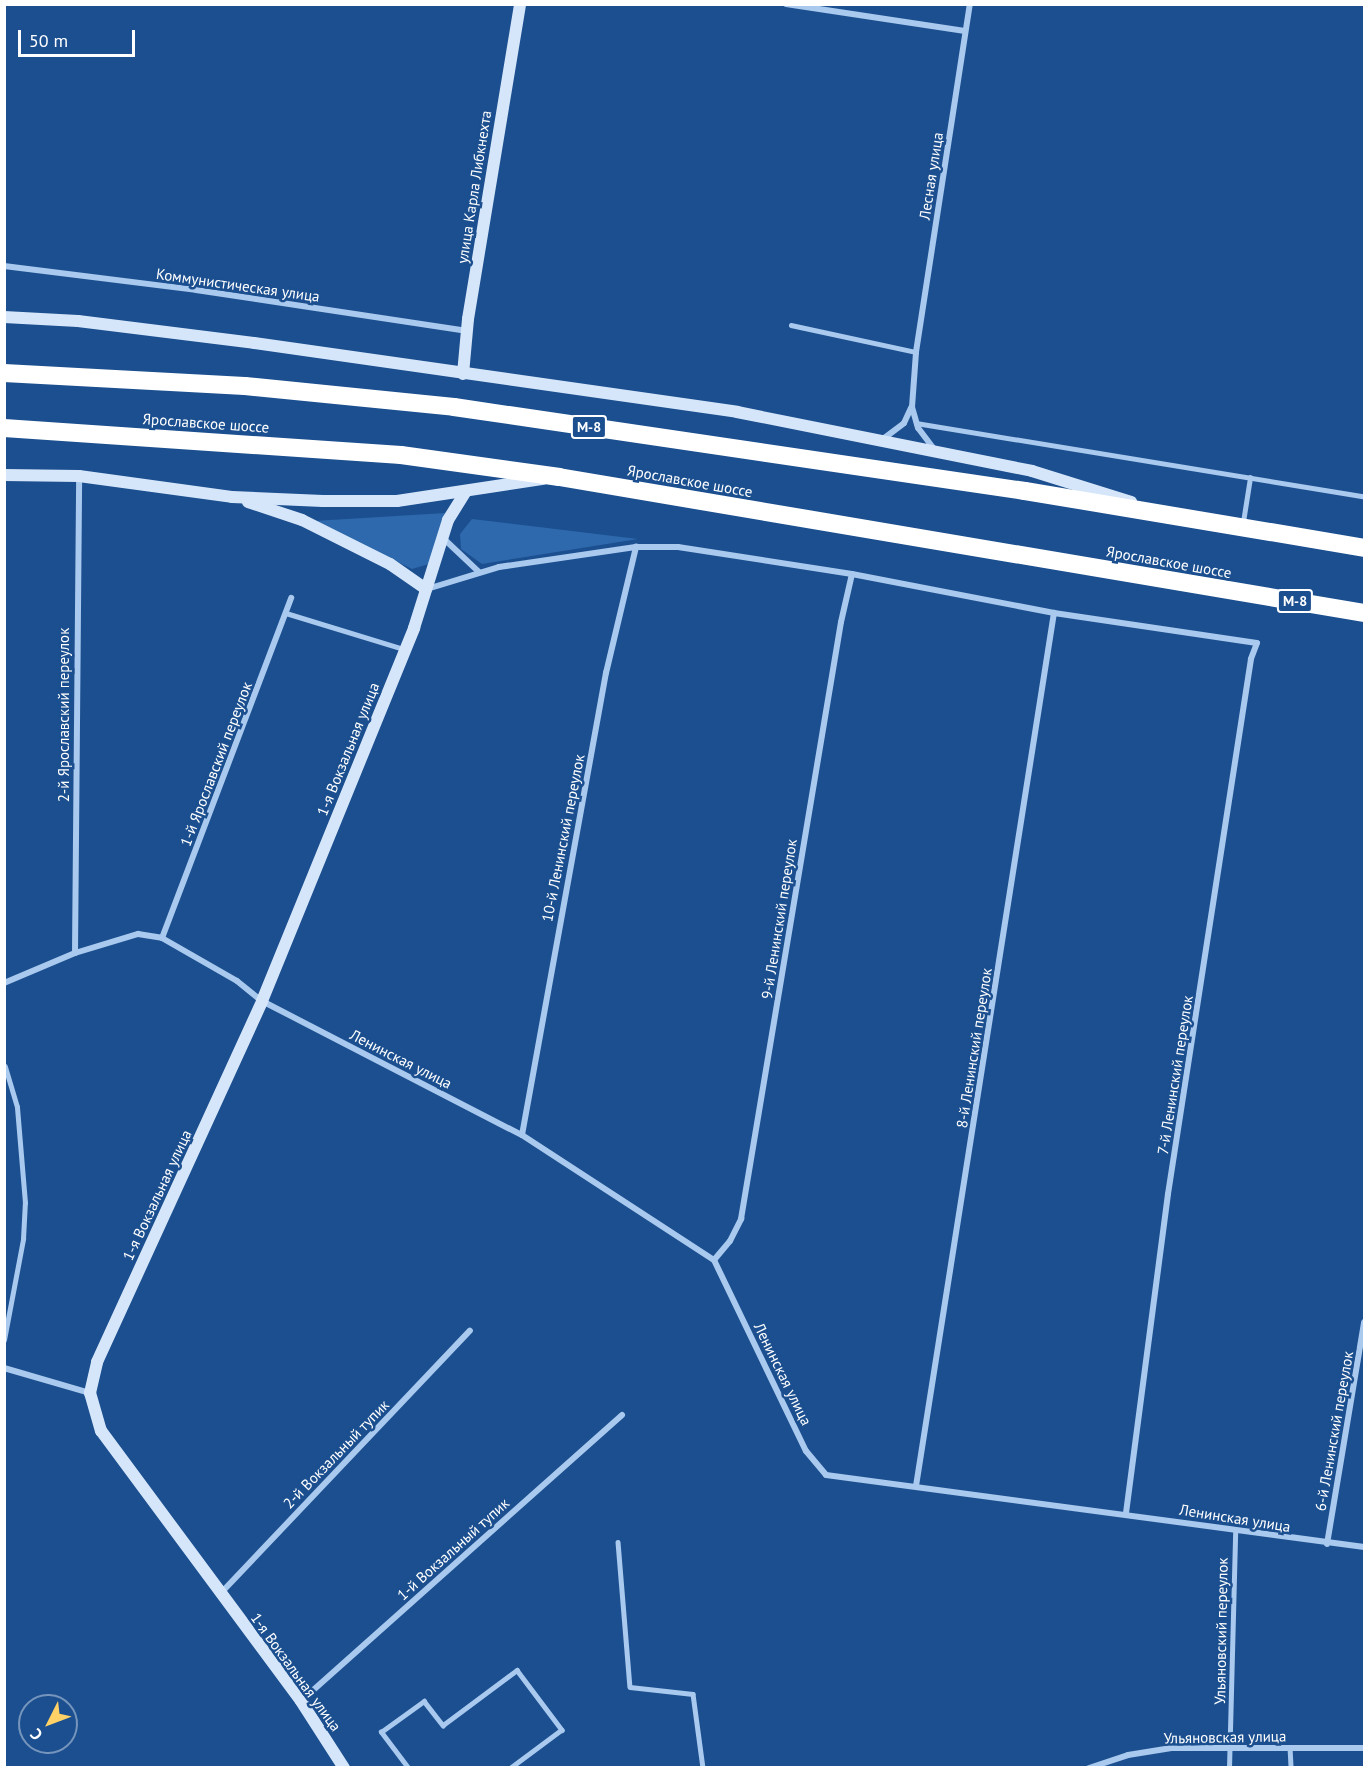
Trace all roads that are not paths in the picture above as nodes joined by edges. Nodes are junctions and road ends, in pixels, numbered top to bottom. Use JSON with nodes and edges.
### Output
{"nodes":[{"id":1,"x":520,"y":4,"type":"edge"},
{"id":2,"x":786,"y":4,"type":"edge"},
{"id":3,"x":970,"y":4,"type":"edge"},
{"id":4,"x":965,"y":31,"type":"junction"},
{"id":5,"x":4,"y":266,"type":"edge"},
{"id":6,"x":4,"y":317,"type":"edge"},
{"id":7,"x":791,"y":325,"type":"dead end"},
{"id":8,"x":467,"y":331,"type":"junction"},
{"id":9,"x":916,"y":352,"type":"junction"},
{"id":10,"x":4,"y":373,"type":"edge"},
{"id":11,"x":463,"y":374,"type":"junction"},
{"id":12,"x":912,"y":407,"type":"junction"},
{"id":13,"x":916,"y":423,"type":"junction"},
{"id":14,"x":4,"y":428,"type":"edge"},
{"id":15,"x":880,"y":441,"type":"junction"},
{"id":16,"x":939,"y":453,"type":"junction"},
{"id":17,"x":4,"y":475,"type":"edge"},
{"id":18,"x":79,"y":476,"type":"junction"},
{"id":19,"x":559,"y":477,"type":"junction"},
{"id":20,"x":1251,"y":478,"type":"junction"},
{"id":21,"x":466,"y":491,"type":"junction"},
{"id":22,"x":1365,"y":496,"type":"edge"},
{"id":23,"x":232,"y":497,"type":"junction"},
{"id":24,"x":1169,"y":514,"type":"junction"},
{"id":25,"x":1242,"y":528,"type":"junction"},
{"id":26,"x":444,"y":538,"type":"junction"},
{"id":27,"x":636,"y":547,"type":"junction"},
{"id":28,"x":1365,"y":548,"type":"edge"},
{"id":29,"x":479,"y":572,"type":"junction"},
{"id":30,"x":852,"y":574,"type":"junction"},
{"id":31,"x":426,"y":589,"type":"junction"},
{"id":32,"x":291,"y":598,"type":"dead end"},
{"id":33,"x":286,"y":613,"type":"junction"},
{"id":34,"x":1054,"y":613,"type":"junction"},
{"id":35,"x":1365,"y":613,"type":"edge"},
{"id":36,"x":405,"y":649,"type":"junction"},
{"id":37,"x":162,"y":938,"type":"junction"},
{"id":38,"x":75,"y":953,"type":"junction"},
{"id":39,"x":4,"y":983,"type":"edge"},
{"id":40,"x":262,"y":1001,"type":"junction"},
{"id":41,"x":5,"y":1067,"type":"edge"},
{"id":42,"x":522,"y":1135,"type":"junction"},
{"id":43,"x":714,"y":1260,"type":"junction"},
{"id":44,"x":1365,"y":1322,"type":"edge"},
{"id":45,"x":470,"y":1331,"type":"dead end"},
{"id":46,"x":4,"y":1340,"type":"edge"},
{"id":47,"x":4,"y":1368,"type":"edge"},
{"id":48,"x":90,"y":1393,"type":"junction"},
{"id":49,"x":622,"y":1415,"type":"dead end"},
{"id":50,"x":916,"y":1486,"type":"junction"},
{"id":51,"x":1126,"y":1512,"type":"junction"},
{"id":52,"x":1235,"y":1531,"type":"junction"},
{"id":53,"x":618,"y":1542,"type":"dead end"},
{"id":54,"x":1327,"y":1544,"type":"junction"},
{"id":55,"x":1365,"y":1547,"type":"edge"},
{"id":56,"x":220,"y":1594,"type":"junction"},
{"id":57,"x":301,"y":1701,"type":"junction"},
{"id":58,"x":1230,"y":1746,"type":"junction"},
{"id":59,"x":1290,"y":1747,"type":"junction"},
{"id":60,"x":1365,"y":1748,"type":"edge"},
{"id":61,"x":344,"y":1767,"type":"edge"},
{"id":62,"x":408,"y":1767,"type":"edge"},
{"id":63,"x":511,"y":1767,"type":"edge"},
{"id":64,"x":703,"y":1767,"type":"edge"},
{"id":65,"x":1089,"y":1767,"type":"edge"},
{"id":66,"x":1229,"y":1767,"type":"edge"},
{"id":67,"x":1291,"y":1767,"type":"edge"}],
"edges":[{"from":1,"to":8,"type":"street","name":"улица Карла Либкнехта"},
{"from":2,"to":4,"type":"street"},
{"from":3,"to":4,"type":"street","name":"Лесная улица"},
{"from":4,"to":9,"type":"street","name":"Лесная улица"},
{"from":5,"to":8,"type":"street","name":"Коммунистическая улица"},
{"from":6,"to":11,"type":"street"},
{"from":7,"to":9,"type":"lane"},
{"from":8,"to":11,"type":"street","name":"улица Карла Либкнехта"},
{"from":9,"to":12,"type":"street","name":"Лесная улица"},
{"from":10,"to":24,"type":"highway","number":"М-8"},
{"from":11,"to":15,"type":"street"},
{"from":12,"to":13,"type":"street"},
{"from":12,"to":15,"type":"street"},
{"from":13,"to":16,"type":"street"},
{"from":13,"to":20,"type":"lane"},
{"from":14,"to":19,"type":"highway","name":"Ярославское шоссе","number":"М-8"},
{"from":15,"to":16,"type":"street"},
{"from":16,"to":24,"type":"street"},
{"from":17,"to":18,"type":"street"},
{"from":18,"to":23,"type":"street"},
{"from":18,"to":38,"type":"street","name":"2-й Ярославский переулок"},
{"from":19,"to":21,"type":"street"},
{"from":19,"to":35,"type":"highway","name":"Ярославское шоссе","number":"М-8"},
{"from":20,"to":22,"type":"lane"},
{"from":20,"to":25,"type":"lane"},
{"from":21,"to":23,"type":"street"},
{"from":21,"to":26,"type":"street","name":"1-я Вокзальная улица"},
{"from":23,"to":31,"type":"street"},
{"from":24,"to":25,"type":"highway","number":"М-8"},
{"from":25,"to":28,"type":"highway","number":"М-8"},
{"from":26,"to":29,"type":"street"},
{"from":26,"to":31,"type":"street","name":"1-я Вокзальная улица"},
{"from":27,"to":29,"type":"street"},
{"from":27,"to":30,"type":"street"},
{"from":27,"to":42,"type":"street","name":"10-й Ленинский переулок"},
{"from":29,"to":31,"type":"street"},
{"from":30,"to":34,"type":"street"},
{"from":30,"to":43,"type":"street","name":"9-й Ленинский переулок"},
{"from":31,"to":36,"type":"street","name":"1-я Вокзальная улица"},
{"from":32,"to":33,"type":"street","name":"1-й Ярославский переулок"},
{"from":33,"to":36,"type":"lane"},
{"from":33,"to":37,"type":"street","name":"1-й Ярославский переулок"},
{"from":34,"to":50,"type":"street","name":"8-й Ленинский переулок"},
{"from":34,"to":51,"type":"street","name":"7-й Ленинский переулок"},
{"from":36,"to":40,"type":"street","name":"1-я Вокзальная улица"},
{"from":37,"to":38,"type":"street"},
{"from":37,"to":40,"type":"street","name":"Ленинская улица"},
{"from":38,"to":39,"type":"street"},
{"from":40,"to":42,"type":"street","name":"Ленинская улица"},
{"from":40,"to":48,"type":"street","name":"1-я Вокзальная улица"},
{"from":41,"to":46,"type":"lane"},
{"from":42,"to":43,"type":"street","name":"Ленинская улица"},
{"from":43,"to":50,"type":"street","name":"Ленинская улица"},
{"from":44,"to":54,"type":"street","name":"6-й Ленинский переулок"},
{"from":45,"to":56,"type":"street","name":"2-й Вокзальный тупик"},
{"from":47,"to":48,"type":"street"},
{"from":48,"to":56,"type":"street","name":"1-я Вокзальная улица"},
{"from":49,"to":57,"type":"street","name":"1-й Вокзальный тупик"},
{"from":50,"to":51,"type":"street","name":"Ленинская улица"},
{"from":51,"to":52,"type":"street","name":"Ленинская улица"},
{"from":52,"to":54,"type":"street","name":"Ленинская улица"},
{"from":52,"to":58,"type":"lane","name":"Ульяновский переулок"},
{"from":53,"to":64,"type":"lane"},
{"from":54,"to":55,"type":"street","name":"Ленинская улица"},
{"from":56,"to":57,"type":"street","name":"1-я Вокзальная улица"},
{"from":57,"to":61,"type":"street","name":"1-я Вокзальная улица"},
{"from":58,"to":59,"type":"street","name":"Ульяновская улица"},
{"from":58,"to":65,"type":"street","name":"Ульяновская улица"},
{"from":58,"to":66,"type":"lane","name":"Ульяновский переулок"},
{"from":59,"to":60,"type":"street","name":"Ульяновская улица"},
{"from":59,"to":67,"type":"lane"},
{"from":62,"to":63,"type":"lane"}]}
